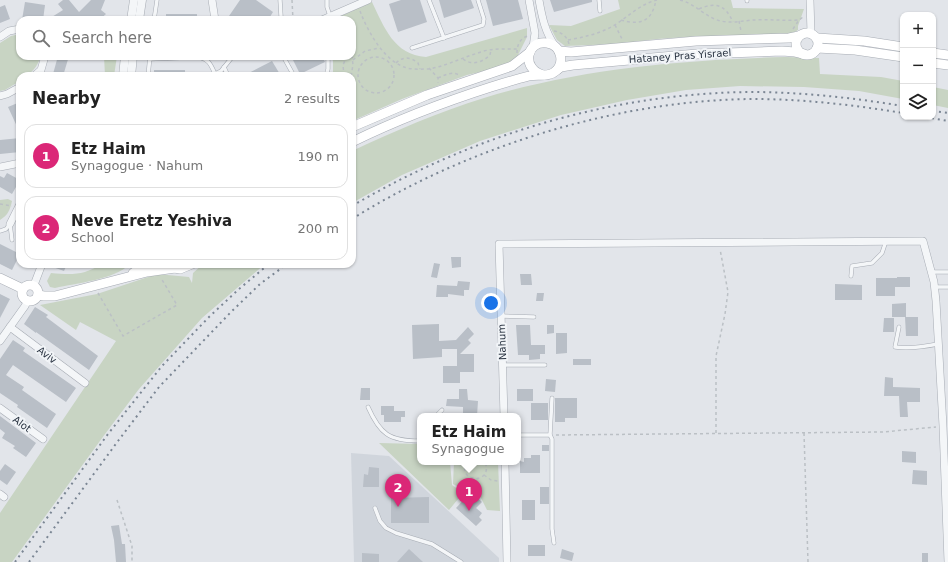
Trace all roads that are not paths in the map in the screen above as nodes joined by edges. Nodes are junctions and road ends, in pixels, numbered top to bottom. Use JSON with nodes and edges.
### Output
{"nodes":[{"id":1,"x":134,"y":0,"type":"edge"},
{"id":2,"x":142,"y":0,"type":"edge"},
{"id":3,"x":157,"y":0,"type":"edge"},
{"id":4,"x":212,"y":0,"type":"edge"},
{"id":5,"x":280,"y":0,"type":"edge"},
{"id":6,"x":327,"y":0,"type":"edge"},
{"id":7,"x":368,"y":0,"type":"edge"},
{"id":8,"x":429,"y":0,"type":"edge"},
{"id":9,"x":478,"y":0,"type":"edge"},
{"id":10,"x":529,"y":0,"type":"edge"},
{"id":11,"x":539,"y":0,"type":"edge"},
{"id":12,"x":599,"y":0,"type":"edge"},
{"id":13,"x":810,"y":0,"type":"edge"},
{"id":14,"x":600,"y":11,"type":"dead end"},
{"id":15,"x":132,"y":16,"type":"edge"},
{"id":16,"x":140,"y":16,"type":"edge"},
{"id":17,"x":155,"y":16,"type":"edge"},
{"id":18,"x":214,"y":16,"type":"edge"},
{"id":19,"x":281,"y":16,"type":"dead end"},
{"id":20,"x":330,"y":16,"type":"joint"},
{"id":21,"x":16,"y":30,"type":"edge"},
{"id":22,"x":799,"y":36,"type":"junction"},
{"id":23,"x":814,"y":36,"type":"junction"},
{"id":24,"x":0,"y":37,"type":"edge"},
{"id":25,"x":444,"y":38,"type":"junction"},
{"id":26,"x":900,"y":47,"type":"edge"},
{"id":27,"x":412,"y":48,"type":"dead end"},
{"id":28,"x":557,"y":48,"type":"junction"},
{"id":29,"x":817,"y":48,"type":"junction"},
{"id":30,"x":532,"y":50,"type":"junction"},
{"id":31,"x":804,"y":54,"type":"junction"},
{"id":32,"x":936,"y":54,"type":"edge"},
{"id":33,"x":948,"y":56,"type":"edge"},
{"id":34,"x":900,"y":57,"type":"edge"},
{"id":35,"x":44,"y":60,"type":"edge"},
{"id":36,"x":125,"y":60,"type":"edge"},
{"id":37,"x":133,"y":60,"type":"edge"},
{"id":38,"x":150,"y":60,"type":"edge"},
{"id":39,"x":208,"y":60,"type":"edge"},
{"id":40,"x":230,"y":60,"type":"edge"},
{"id":41,"x":285,"y":60,"type":"edge"},
{"id":42,"x":328,"y":60,"type":"edge"},
{"id":43,"x":936,"y":63,"type":"edge"},
{"id":44,"x":948,"y":65,"type":"edge"},
{"id":45,"x":224,"y":67,"type":"junction"},
{"id":46,"x":557,"y":70,"type":"junction"},
{"id":47,"x":39,"y":72,"type":"edge"},
{"id":48,"x":123,"y":72,"type":"edge"},
{"id":49,"x":132,"y":72,"type":"edge"},
{"id":50,"x":148,"y":72,"type":"edge"},
{"id":51,"x":214,"y":72,"type":"edge"},
{"id":52,"x":218,"y":72,"type":"edge"},
{"id":53,"x":226,"y":72,"type":"edge"},
{"id":54,"x":292,"y":72,"type":"edge"},
{"id":55,"x":327,"y":72,"type":"edge"},
{"id":56,"x":543,"y":75,"type":"junction"},
{"id":57,"x":16,"y":89,"type":"edge"},
{"id":58,"x":0,"y":96,"type":"edge"},
{"id":59,"x":356,"y":125,"type":"edge"},
{"id":60,"x":356,"y":140,"type":"edge"},
{"id":61,"x":16,"y":164,"type":"edge"},
{"id":62,"x":0,"y":167,"type":"edge"},
{"id":63,"x":16,"y":212,"type":"edge"},
{"id":64,"x":10,"y":224,"type":"junction"},
{"id":65,"x":0,"y":231,"type":"edge"},
{"id":66,"x":12,"y":240,"type":"dead end"},
{"id":67,"x":886,"y":241,"type":"junction"},
{"id":68,"x":40,"y":268,"type":"edge"},
{"id":69,"x":140,"y":268,"type":"edge"},
{"id":70,"x":158,"y":268,"type":"edge"},
{"id":71,"x":931,"y":272,"type":"junction"},
{"id":72,"x":948,"y":272,"type":"edge"},
{"id":73,"x":851,"y":276,"type":"dead end"},
{"id":74,"x":0,"y":278,"type":"edge"},
{"id":75,"x":117,"y":280,"type":"junction"},
{"id":76,"x":34,"y":285,"type":"junction"},
{"id":77,"x":934,"y":287,"type":"junction"},
{"id":78,"x":948,"y":287,"type":"edge"},
{"id":79,"x":23,"y":290,"type":"junction"},
{"id":80,"x":38,"y":295,"type":"junction"},
{"id":81,"x":28,"y":300,"type":"junction"},
{"id":82,"x":501,"y":316,"type":"junction"},
{"id":83,"x":534,"y":316,"type":"dead end"},
{"id":84,"x":10,"y":327,"type":"junction"},
{"id":85,"x":899,"y":327,"type":"dead end"},
{"id":86,"x":0,"y":341,"type":"edge"},
{"id":87,"x":938,"y":344,"type":"junction"},
{"id":88,"x":502,"y":365,"type":"junction"},
{"id":89,"x":545,"y":365,"type":"dead end"},
{"id":90,"x":84,"y":383,"type":"dead end"},
{"id":91,"x":552,"y":398,"type":"dead end"},
{"id":92,"x":368,"y":407,"type":"dead end"},
{"id":93,"x":0,"y":408,"type":"edge"},
{"id":94,"x":442,"y":410,"type":"dead end"},
{"id":95,"x":439,"y":413,"type":"edge"},
{"id":96,"x":504,"y":413,"type":"edge"},
{"id":97,"x":946,"y":425,"type":"edge"},
{"id":98,"x":521,"y":435,"type":"edge"},
{"id":99,"x":550,"y":435,"type":"junction"},
{"id":100,"x":43,"y":439,"type":"dead end"},
{"id":101,"x":417,"y":441,"type":"edge"},
{"id":102,"x":505,"y":465,"type":"edge"},
{"id":103,"x":375,"y":508,"type":"dead end"},
{"id":104,"x":947,"y":514,"type":"edge"},
{"id":105,"x":554,"y":543,"type":"dead end"},
{"id":106,"x":461,"y":562,"type":"edge"},
{"id":107,"x":507,"y":562,"type":"edge"},
{"id":108,"x":948,"y":562,"type":"edge"}],
"edges":[{"from":1,"to":15,"type":"street"},
{"from":2,"to":16,"type":"street"},
{"from":3,"to":17,"type":"lane"},
{"from":4,"to":18,"type":"street"},
{"from":5,"to":19,"type":"lane"},
{"from":6,"to":20,"type":"lane"},
{"from":7,"to":20,"type":"street"},
{"from":8,"to":25,"type":"lane"},
{"from":9,"to":25,"type":"lane"},
{"from":10,"to":30,"type":"street"},
{"from":11,"to":28,"type":"street"},
{"from":12,"to":14,"type":"lane"},
{"from":13,"to":23,"type":"street"},
{"from":21,"to":24,"type":"street"},
{"from":22,"to":23,"type":"main road"},
{"from":22,"to":28,"type":"main road","name":"Hataney Pras Yisrael"},
{"from":22,"to":31,"type":"main road"},
{"from":23,"to":26,"type":"main road"},
{"from":23,"to":29,"type":"main road"},
{"from":25,"to":27,"type":"lane"},
{"from":28,"to":30,"type":"main road"},
{"from":28,"to":46,"type":"main road"},
{"from":29,"to":31,"type":"main road"},
{"from":29,"to":34,"type":"main road"},
{"from":30,"to":56,"type":"main road"},
{"from":30,"to":59,"type":"main road"},
{"from":31,"to":46,"type":"main road","name":"Hataney Pras Yisrael"},
{"from":32,"to":33,"type":"main road"},
{"from":35,"to":47,"type":"street"},
{"from":36,"to":48,"type":"street"},
{"from":37,"to":49,"type":"street"},
{"from":38,"to":50,"type":"lane"},
{"from":39,"to":51,"type":"lane"},
{"from":40,"to":45,"type":"lane"},
{"from":41,"to":54,"type":"lane"},
{"from":42,"to":55,"type":"lane"},
{"from":43,"to":44,"type":"main road"},
{"from":45,"to":52,"type":"lane"},
{"from":45,"to":53,"type":"lane"},
{"from":46,"to":56,"type":"main road"},
{"from":56,"to":60,"type":"main road"},
{"from":57,"to":58,"type":"street"},
{"from":61,"to":62,"type":"street"},
{"from":63,"to":64,"type":"street"},
{"from":64,"to":65,"type":"lane"},
{"from":64,"to":66,"type":"lane"},
{"from":67,"to":71,"type":"street"},
{"from":67,"to":73,"type":"lane"},
{"from":67,"to":82,"type":"street","name":"Nahum"},
{"from":68,"to":76,"type":"street"},
{"from":69,"to":75,"type":"main road"},
{"from":70,"to":75,"type":"main road"},
{"from":71,"to":72,"type":"lane"},
{"from":71,"to":77,"type":"street"},
{"from":74,"to":79,"type":"main road"},
{"from":75,"to":80,"type":"main road"},
{"from":76,"to":79,"type":"main road"},
{"from":76,"to":80,"type":"main road"},
{"from":77,"to":78,"type":"lane"},
{"from":77,"to":87,"type":"street"},
{"from":79,"to":81,"type":"main road"},
{"from":80,"to":81,"type":"main road"},
{"from":81,"to":84,"type":"street"},
{"from":82,"to":83,"type":"lane"},
{"from":82,"to":88,"type":"street","name":"Nahum"},
{"from":84,"to":86,"type":"street"},
{"from":84,"to":90,"type":"street","name":"Aviv"},
{"from":85,"to":87,"type":"lane"},
{"from":87,"to":97,"type":"street"},
{"from":88,"to":89,"type":"lane"},
{"from":88,"to":96,"type":"street","name":"Nahum"},
{"from":91,"to":99,"type":"lane"},
{"from":92,"to":101,"type":"lane"},
{"from":93,"to":100,"type":"street","name":"Alot"},
{"from":94,"to":95,"type":"lane"},
{"from":97,"to":104,"type":"street"},
{"from":98,"to":99,"type":"lane"},
{"from":99,"to":105,"type":"lane"},
{"from":102,"to":107,"type":"street"},
{"from":103,"to":106,"type":"lane"},
{"from":104,"to":108,"type":"street"}]}
